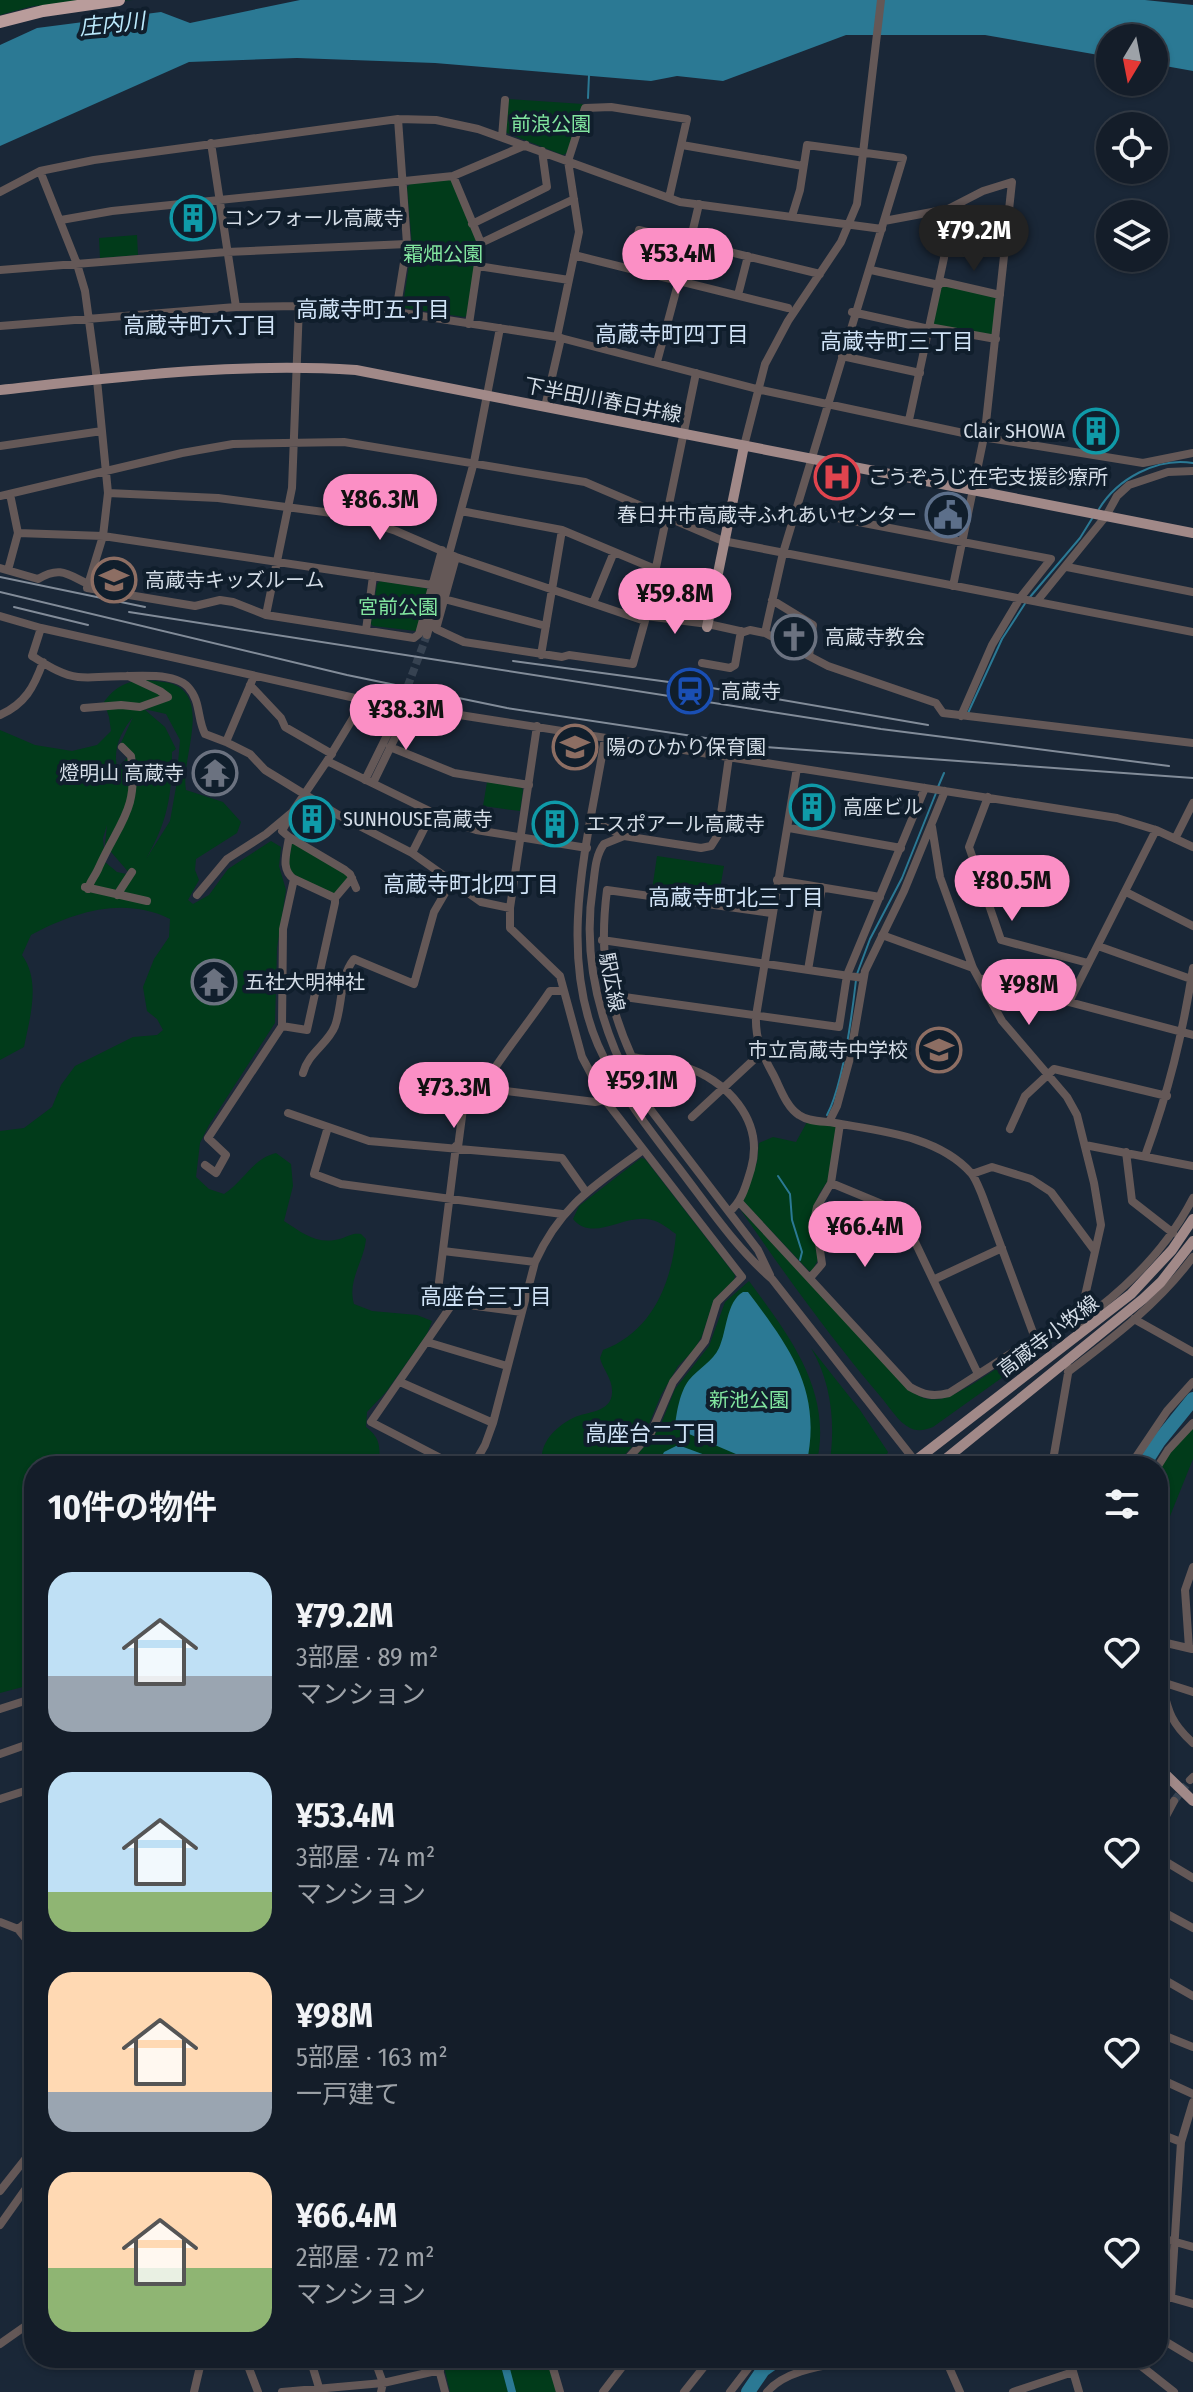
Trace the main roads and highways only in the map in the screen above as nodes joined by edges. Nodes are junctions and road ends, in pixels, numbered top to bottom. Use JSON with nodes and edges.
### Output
{"nodes":[{"id":1,"x":119,"y":0,"type":"edge"},
{"id":2,"x":0,"y":22,"type":"edge"},
{"id":3,"x":0,"y":390,"type":"edge"},
{"id":4,"x":744,"y":446,"type":"junction"},
{"id":5,"x":1193,"y":533,"type":"edge"},
{"id":6,"x":707,"y":625,"type":"road end"},
{"id":7,"x":1193,"y":1219,"type":"edge"},
{"id":8,"x":1193,"y":1241,"type":"edge"},
{"id":9,"x":924,"y":1456,"type":"edge"},
{"id":10,"x":949,"y":1456,"type":"edge"},
{"id":11,"x":1168,"y":1777,"type":"edge"},
{"id":12,"x":1193,"y":1801,"type":"edge"}],
"edges":[{"from":1,"to":2,"type":"highway"},
{"from":3,"to":4,"type":"main road","name":"下半田川春日井線"},
{"from":4,"to":5,"type":"main road","name":"下半田川春日井線"},
{"from":4,"to":6,"type":"main road"},
{"from":7,"to":9,"type":"main road","name":"高蔵寺小牧線"},
{"from":8,"to":10,"type":"main road","name":"高蔵寺小牧線"},
{"from":11,"to":12,"type":"main road"}]}
